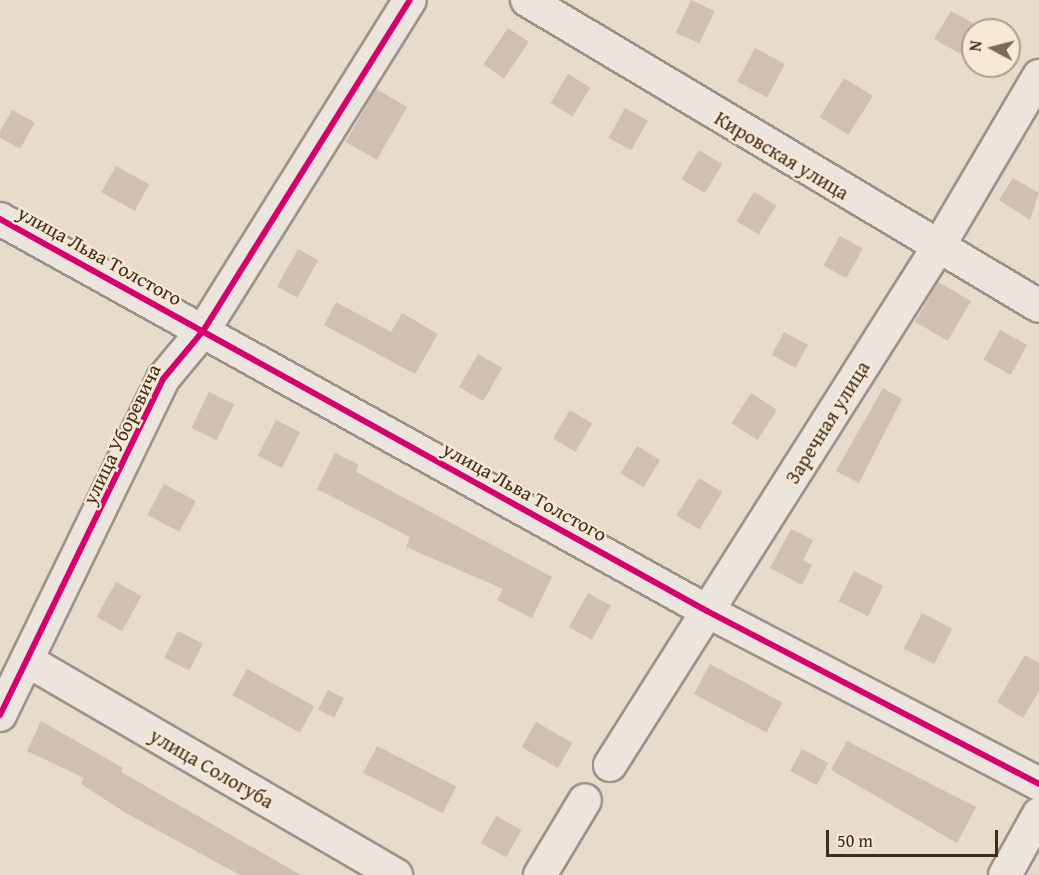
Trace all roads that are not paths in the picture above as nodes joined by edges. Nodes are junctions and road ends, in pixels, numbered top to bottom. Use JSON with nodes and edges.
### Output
{"nodes":[{"id":1,"x":411,"y":0,"type":"edge"},
{"id":2,"x":527,"y":0,"type":"edge"},
{"id":3,"x":1039,"y":76,"type":"edge"},
{"id":4,"x":0,"y":219,"type":"edge"},
{"id":5,"x":937,"y":249,"type":"junction"},
{"id":6,"x":1039,"y":306,"type":"edge"},
{"id":7,"x":203,"y":331,"type":"junction"},
{"id":8,"x":707,"y":611,"type":"junction"},
{"id":9,"x":28,"y":661,"type":"junction"},
{"id":10,"x":0,"y":715,"type":"edge"},
{"id":11,"x":610,"y":765,"type":"dead end"},
{"id":12,"x":1039,"y":784,"type":"edge"},
{"id":13,"x":585,"y":800,"type":"dead end"},
{"id":14,"x":1039,"y":814,"type":"edge"},
{"id":15,"x":396,"y":875,"type":"edge"},
{"id":16,"x":540,"y":875,"type":"edge"},
{"id":17,"x":1005,"y":875,"type":"edge"}],
"edges":[{"from":1,"to":7,"type":"street","name":"улица Уборевича"},
{"from":2,"to":5,"type":"street","name":"Кировская улица"},
{"from":3,"to":5,"type":"street","name":"Заречная улица"},
{"from":4,"to":7,"type":"street","name":"улица Льва Толстого"},
{"from":5,"to":6,"type":"street","name":"Кировская улица"},
{"from":5,"to":8,"type":"street","name":"Заречная улица"},
{"from":7,"to":8,"type":"street","name":"улица Льва Толстого"},
{"from":7,"to":9,"type":"street","name":"улица Уборевича"},
{"from":8,"to":11,"type":"street","name":"Заречная улица"},
{"from":8,"to":12,"type":"street","name":"улица Льва Толстого"},
{"from":9,"to":10,"type":"street","name":"улица Уборевича"},
{"from":9,"to":15,"type":"street","name":"улица Сологуба"},
{"from":13,"to":16,"type":"street"},
{"from":14,"to":17,"type":"street"}]}
